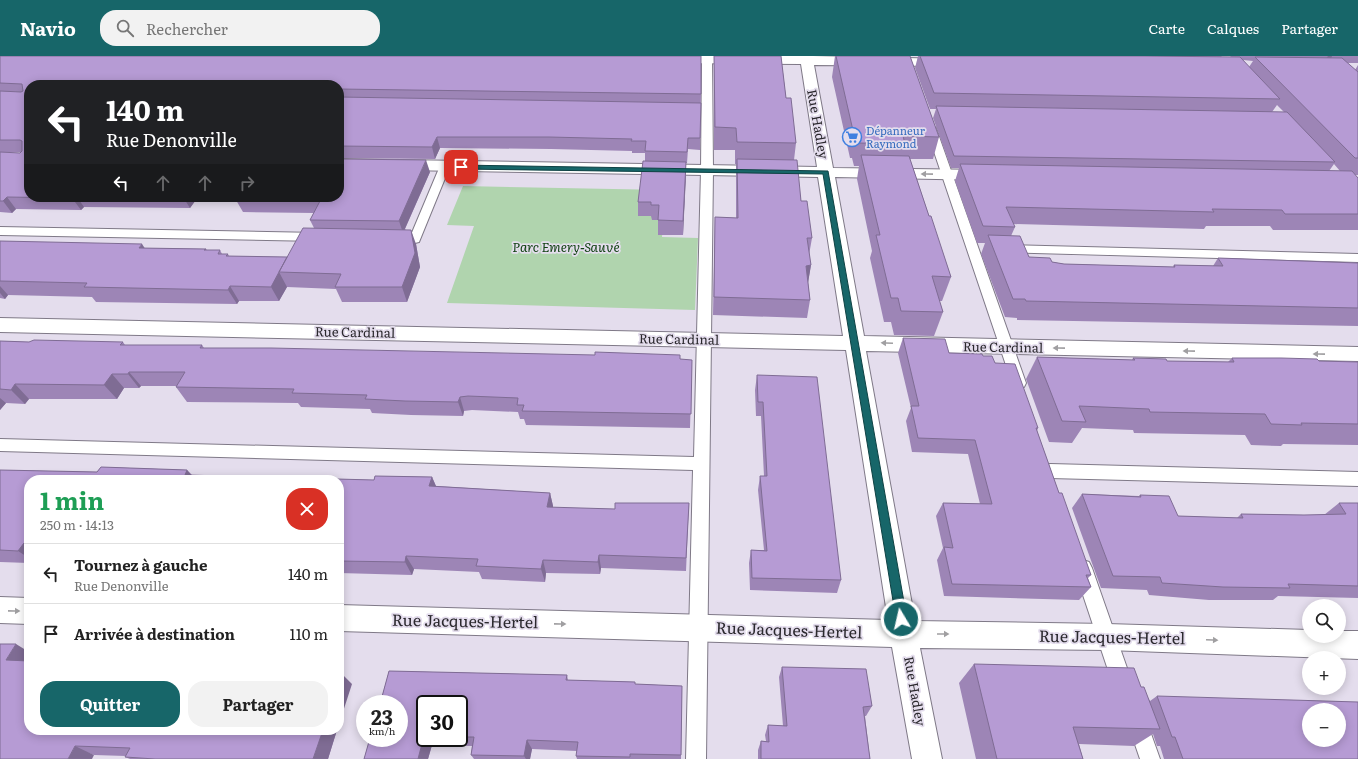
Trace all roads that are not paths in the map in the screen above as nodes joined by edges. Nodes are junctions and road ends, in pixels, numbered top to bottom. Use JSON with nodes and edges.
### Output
{"nodes":[{"id":1,"x":707,"y":58,"type":"edge"},
{"id":2,"x":807,"y":58,"type":"edge"},
{"id":3,"x":659,"y":59,"type":"edge"},
{"id":4,"x":907,"y":63,"type":"edge"},
{"id":5,"x":962,"y":63,"type":"edge"},
{"id":6,"x":928,"y":120,"type":"edge"},
{"id":7,"x":344,"y":164,"type":"edge"},
{"id":8,"x":445,"y":166,"type":"junction"},
{"id":9,"x":707,"y":170,"type":"junction"},
{"id":10,"x":826,"y":172,"type":"junction"},
{"id":11,"x":946,"y":175,"type":"junction"},
{"id":12,"x":1001,"y":176,"type":"edge"},
{"id":13,"x":0,"y":231,"type":"edge"},
{"id":14,"x":327,"y":237,"type":"edge"},
{"id":15,"x":383,"y":238,"type":"edge"},
{"id":16,"x":971,"y":248,"type":"junction"},
{"id":17,"x":1358,"y":258,"type":"edge"},
{"id":18,"x":0,"y":325,"type":"edge"},
{"id":19,"x":703,"y":340,"type":"junction"},
{"id":20,"x":854,"y":343,"type":"junction"},
{"id":21,"x":1007,"y":347,"type":"junction"},
{"id":22,"x":1358,"y":354,"type":"edge"},
{"id":23,"x":1024,"y":397,"type":"edge"},
{"id":24,"x":0,"y":445,"type":"edge"},
{"id":25,"x":701,"y":464,"type":"junction"},
{"id":26,"x":1050,"y":471,"type":"edge"},
{"id":27,"x":1358,"y":479,"type":"edge"},
{"id":28,"x":1078,"y":553,"type":"edge"},
{"id":29,"x":0,"y":610,"type":"edge"},
{"id":30,"x":24,"y":611,"type":"edge"},
{"id":31,"x":344,"y":618,"type":"edge"},
{"id":32,"x":698,"y":627,"type":"junction"},
{"id":33,"x":904,"y":634,"type":"junction"},
{"id":34,"x":1107,"y":637,"type":"junction"},
{"id":35,"x":1358,"y":645,"type":"edge"},
{"id":36,"x":696,"y":759,"type":"edge"},
{"id":37,"x":927,"y":759,"type":"edge"},
{"id":38,"x":1150,"y":759,"type":"edge"}],
"edges":[{"from":1,"to":2,"type":"street"},
{"from":1,"to":3,"type":"street"},
{"from":1,"to":9,"type":"lane"},
{"from":2,"to":4,"type":"street"},
{"from":2,"to":10,"type":"street","name":"Rue Hadley"},
{"from":4,"to":5,"type":"street"},
{"from":6,"to":11,"type":"lane"},
{"from":7,"to":8,"type":"street"},
{"from":8,"to":9,"type":"street"},
{"from":8,"to":15,"type":"lane"},
{"from":9,"to":10,"type":"street"},
{"from":9,"to":19,"type":"lane"},
{"from":11,"to":10,"type":"street","one_way":true},
{"from":10,"to":20,"type":"street","name":"Rue Hadley"},
{"from":11,"to":12,"type":"street"},
{"from":11,"to":16,"type":"lane"},
{"from":13,"to":14,"type":"lane"},
{"from":16,"to":17,"type":"lane"},
{"from":16,"to":21,"type":"lane"},
{"from":18,"to":19,"type":"street","name":"Rue Cardinal"},
{"from":19,"to":20,"type":"street","name":"Rue Cardinal"},
{"from":19,"to":25,"type":"lane"},
{"from":21,"to":20,"type":"street","name":"Rue Cardinal","one_way":true},
{"from":20,"to":33,"type":"street","name":"Rue Hadley"},
{"from":22,"to":21,"type":"street","name":"Rue Cardinal","one_way":true},
{"from":21,"to":23,"type":"lane"},
{"from":24,"to":25,"type":"lane"},
{"from":25,"to":32,"type":"lane"},
{"from":26,"to":27,"type":"lane"},
{"from":28,"to":34,"type":"lane"},
{"from":29,"to":30,"type":"street","one_way":true},
{"from":31,"to":32,"type":"street","name":"Rue Jacques-Hertel","one_way":true},
{"from":32,"to":33,"type":"street","name":"Rue Jacques-Hertel"},
{"from":32,"to":36,"type":"lane"},
{"from":33,"to":34,"type":"street","name":"Rue Jacques-Hertel","one_way":true},
{"from":33,"to":37,"type":"street","name":"Rue Hadley"},
{"from":34,"to":35,"type":"street","name":"Rue Jacques-Hertel","one_way":true},
{"from":34,"to":38,"type":"lane"}]}
